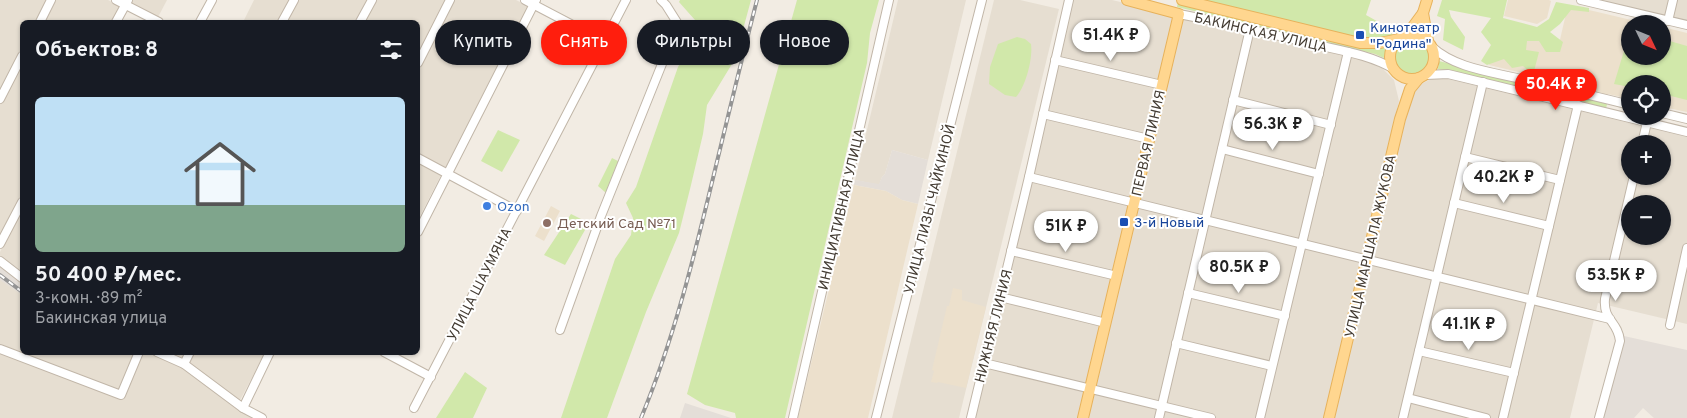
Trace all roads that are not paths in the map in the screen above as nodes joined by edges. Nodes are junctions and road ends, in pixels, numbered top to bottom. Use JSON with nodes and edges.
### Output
{"nodes":[{"id":1,"x":52,"y":0,"type":"edge"},
{"id":2,"x":116,"y":0,"type":"edge"},
{"id":3,"x":212,"y":0,"type":"edge"},
{"id":4,"x":294,"y":0,"type":"edge"},
{"id":5,"x":372,"y":0,"type":"edge"},
{"id":6,"x":450,"y":0,"type":"edge"},
{"id":7,"x":524,"y":0,"type":"edge"},
{"id":8,"x":626,"y":0,"type":"edge"},
{"id":9,"x":661,"y":0,"type":"edge"},
{"id":10,"x":889,"y":0,"type":"edge"},
{"id":11,"x":982,"y":0,"type":"edge"},
{"id":12,"x":1069,"y":0,"type":"edge"},
{"id":13,"x":1127,"y":0,"type":"edge"},
{"id":14,"x":1182,"y":0,"type":"edge"},
{"id":15,"x":1426,"y":0,"type":"edge"},
{"id":16,"x":1581,"y":0,"type":"edge"},
{"id":17,"x":1673,"y":0,"type":"edge"},
{"id":18,"x":127,"y":2,"type":"edge"},
{"id":19,"x":535,"y":2,"type":"edge"},
{"id":20,"x":1605,"y":3,"type":"edge"},
{"id":21,"x":1423,"y":13,"type":"junction"},
{"id":22,"x":1178,"y":14,"type":"junction"},
{"id":23,"x":1647,"y":15,"type":"edge"},
{"id":24,"x":1669,"y":15,"type":"edge"},
{"id":25,"x":41,"y":20,"type":"edge"},
{"id":26,"x":117,"y":20,"type":"edge"},
{"id":27,"x":156,"y":20,"type":"edge"},
{"id":28,"x":201,"y":20,"type":"edge"},
{"id":29,"x":283,"y":20,"type":"edge"},
{"id":30,"x":361,"y":20,"type":"edge"},
{"id":31,"x":566,"y":20,"type":"edge"},
{"id":32,"x":616,"y":20,"type":"edge"},
{"id":33,"x":1671,"y":22,"type":"edge"},
{"id":34,"x":1687,"y":25,"type":"edge"},
{"id":35,"x":1250,"y":28,"type":"junction"},
{"id":36,"x":1403,"y":38,"type":"junction"},
{"id":37,"x":1430,"y":44,"type":"junction"},
{"id":38,"x":1348,"y":52,"type":"junction"},
{"id":39,"x":420,"y":59,"type":"edge"},
{"id":40,"x":20,"y":60,"type":"edge"},
{"id":41,"x":1056,"y":60,"type":"junction"},
{"id":42,"x":592,"y":65,"type":"edge"},
{"id":43,"x":1394,"y":69,"type":"junction"},
{"id":44,"x":1422,"y":77,"type":"junction"},
{"id":45,"x":1483,"y":82,"type":"junction"},
{"id":46,"x":1162,"y":86,"type":"junction"},
{"id":47,"x":0,"y":99,"type":"edge"},
{"id":48,"x":1233,"y":100,"type":"junction"},
{"id":49,"x":1614,"y":101,"type":"junction"},
{"id":50,"x":1621,"y":103,"type":"edge"},
{"id":51,"x":1578,"y":105,"type":"junction"},
{"id":52,"x":1611,"y":113,"type":"junction"},
{"id":53,"x":1043,"y":114,"type":"junction"},
{"id":54,"x":1671,"y":115,"type":"edge"},
{"id":55,"x":1621,"y":116,"type":"edge"},
{"id":56,"x":1687,"y":119,"type":"edge"},
{"id":57,"x":1331,"y":125,"type":"junction"},
{"id":58,"x":1659,"y":125,"type":"edge"},
{"id":59,"x":1687,"y":132,"type":"edge"},
{"id":60,"x":1149,"y":138,"type":"junction"},
{"id":61,"x":1222,"y":149,"type":"junction"},
{"id":62,"x":1465,"y":157,"type":"junction"},
{"id":63,"x":420,"y":159,"type":"edge"},
{"id":64,"x":447,"y":174,"type":"junction"},
{"id":65,"x":1319,"y":174,"type":"junction"},
{"id":66,"x":1029,"y":177,"type":"junction"},
{"id":67,"x":1560,"y":180,"type":"junction"},
{"id":68,"x":1632,"y":185,"type":"edge"},
{"id":69,"x":1134,"y":202,"type":"junction"},
{"id":70,"x":1454,"y":203,"type":"junction"},
{"id":71,"x":20,"y":206,"type":"edge"},
{"id":72,"x":517,"y":211,"type":"junction"},
{"id":73,"x":1205,"y":220,"type":"junction"},
{"id":74,"x":1549,"y":226,"type":"junction"},
{"id":75,"x":420,"y":228,"type":"edge"},
{"id":76,"x":1302,"y":243,"type":"junction"},
{"id":77,"x":0,"y":244,"type":"edge"},
{"id":78,"x":1687,"y":248,"type":"edge"},
{"id":79,"x":1011,"y":251,"type":"junction"},
{"id":80,"x":1368,"y":259,"type":"junction"},
{"id":81,"x":0,"y":261,"type":"edge"},
{"id":82,"x":20,"y":276,"type":"edge"},
{"id":83,"x":1117,"y":276,"type":"junction"},
{"id":84,"x":1436,"y":276,"type":"junction"},
{"id":85,"x":1188,"y":293,"type":"junction"},
{"id":86,"x":1000,"y":298,"type":"junction"},
{"id":87,"x":1531,"y":300,"type":"junction"},
{"id":88,"x":1285,"y":316,"type":"junction"},
{"id":89,"x":1610,"y":318,"type":"junction"},
{"id":90,"x":1106,"y":323,"type":"junction"},
{"id":91,"x":1670,"y":325,"type":"dead end"},
{"id":92,"x":560,"y":330,"type":"dead end"},
{"id":93,"x":1176,"y":343,"type":"junction"},
{"id":94,"x":0,"y":349,"type":"edge"},
{"id":95,"x":1419,"y":350,"type":"junction"},
{"id":96,"x":20,"y":353,"type":"edge"},
{"id":97,"x":25,"y":355,"type":"edge"},
{"id":98,"x":138,"y":355,"type":"edge"},
{"id":99,"x":164,"y":355,"type":"edge"},
{"id":100,"x":188,"y":355,"type":"edge"},
{"id":101,"x":269,"y":355,"type":"edge"},
{"id":102,"x":390,"y":355,"type":"edge"},
{"id":103,"x":984,"y":363,"type":"junction"},
{"id":104,"x":184,"y":364,"type":"junction"},
{"id":105,"x":1272,"y":366,"type":"junction"},
{"id":106,"x":1514,"y":373,"type":"junction"},
{"id":107,"x":431,"y":377,"type":"junction"},
{"id":108,"x":1090,"y":389,"type":"junction"},
{"id":109,"x":1408,"y":398,"type":"junction"},
{"id":110,"x":1162,"y":406,"type":"junction"},
{"id":111,"x":243,"y":408,"type":"junction"},
{"id":112,"x":414,"y":408,"type":"dead end"},
{"id":113,"x":262,"y":418,"type":"edge"},
{"id":114,"x":793,"y":418,"type":"edge"},
{"id":115,"x":876,"y":418,"type":"edge"},
{"id":116,"x":971,"y":418,"type":"edge"},
{"id":117,"x":1083,"y":418,"type":"edge"},
{"id":118,"x":1159,"y":418,"type":"edge"},
{"id":119,"x":1211,"y":418,"type":"edge"},
{"id":120,"x":1260,"y":418,"type":"edge"},
{"id":121,"x":1329,"y":418,"type":"edge"},
{"id":122,"x":1403,"y":418,"type":"edge"},
{"id":123,"x":1486,"y":418,"type":"edge"},
{"id":124,"x":1503,"y":418,"type":"edge"},
{"id":125,"x":1599,"y":418,"type":"edge"}],
"edges":[{"from":1,"to":25,"type":"street"},
{"from":2,"to":18,"type":"street"},
{"from":3,"to":28,"type":"street"},
{"from":4,"to":29,"type":"street"},
{"from":5,"to":30,"type":"street"},
{"from":6,"to":39,"type":"street"},
{"from":7,"to":19,"type":"street"},
{"from":8,"to":32,"type":"street","name":"УЛИЦА ШАУМЯНА"},
{"from":9,"to":92,"type":"street"},
{"from":10,"to":114,"type":"street","name":"ИНИЦИАТИВНАЯ УЛИЦА"},
{"from":11,"to":115,"type":"street","name":"УЛИЦА ЛИЗЫ ЧАЙКИНОЙ"},
{"from":12,"to":41,"type":"street","name":"НИЖНЯЯ ЛИНИЯ"},
{"from":13,"to":22,"type":"main road","name":"БАКИНСКАЯ УЛИЦА"},
{"from":14,"to":36,"type":"main road","name":"БАКИНСКАЯ УЛИЦА"},
{"from":15,"to":21,"type":"main road"},
{"from":16,"to":20,"type":"street"},
{"from":17,"to":24,"type":"street"},
{"from":18,"to":26,"type":"street"},
{"from":18,"to":27,"type":"street"},
{"from":19,"to":31,"type":"street"},
{"from":19,"to":64,"type":"street"},
{"from":20,"to":23,"type":"street"},
{"from":21,"to":36,"type":"main road"},
{"from":21,"to":37,"type":"main road"},
{"from":22,"to":35,"type":"street","name":"БАКИНСКАЯ УЛИЦА"},
{"from":22,"to":46,"type":"main road","name":"ПЕРВАЯ ЛИНИЯ"},
{"from":33,"to":34,"type":"street"},
{"from":35,"to":38,"type":"street","name":"БАКИНСКАЯ УЛИЦА"},
{"from":35,"to":48,"type":"street"},
{"from":36,"to":37,"type":"main road"},
{"from":36,"to":43,"type":"main road"},
{"from":37,"to":44,"type":"main road"},
{"from":37,"to":49,"type":"street"},
{"from":38,"to":43,"type":"street","name":"БАКИНСКАЯ УЛИЦА"},
{"from":38,"to":57,"type":"street"},
{"from":40,"to":47,"type":"street"},
{"from":41,"to":46,"type":"street"},
{"from":41,"to":53,"type":"street","name":"НИЖНЯЯ ЛИНИЯ"},
{"from":42,"to":72,"type":"street","name":"УЛИЦА ШАУМЯНА"},
{"from":43,"to":44,"type":"main road"},
{"from":44,"to":45,"type":"street"},
{"from":44,"to":80,"type":"main road","name":"УЛИЦА МАРШАЛА ЖУКОВА"},
{"from":45,"to":51,"type":"street"},
{"from":45,"to":62,"type":"street"},
{"from":46,"to":60,"type":"main road","name":"ПЕРВАЯ ЛИНИЯ"},
{"from":48,"to":57,"type":"street"},
{"from":48,"to":61,"type":"street"},
{"from":49,"to":50,"type":"street"},
{"from":49,"to":52,"type":"street"},
{"from":51,"to":52,"type":"street"},
{"from":51,"to":67,"type":"street"},
{"from":52,"to":55,"type":"street"},
{"from":53,"to":60,"type":"street"},
{"from":53,"to":66,"type":"street","name":"НИЖНЯЯ ЛИНИЯ"},
{"from":54,"to":56,"type":"street"},
{"from":57,"to":65,"type":"street"},
{"from":58,"to":59,"type":"street"},
{"from":60,"to":69,"type":"main road","name":"ПЕРВАЯ ЛИНИЯ"},
{"from":61,"to":65,"type":"street"},
{"from":61,"to":73,"type":"street"},
{"from":62,"to":67,"type":"street"},
{"from":62,"to":70,"type":"street"},
{"from":63,"to":64,"type":"street"},
{"from":64,"to":72,"type":"street"},
{"from":64,"to":75,"type":"street"},
{"from":65,"to":76,"type":"street"},
{"from":66,"to":69,"type":"street"},
{"from":66,"to":79,"type":"street","name":"НИЖНЯЯ ЛИНИЯ"},
{"from":67,"to":74,"type":"street"},
{"from":68,"to":89,"type":"street"},
{"from":69,"to":73,"type":"street"},
{"from":69,"to":83,"type":"main road","name":"ПЕРВАЯ ЛИНИЯ"},
{"from":70,"to":74,"type":"street"},
{"from":70,"to":84,"type":"street"},
{"from":71,"to":77,"type":"street"},
{"from":72,"to":107,"type":"street","name":"УЛИЦА ШАУМЯНА"},
{"from":73,"to":76,"type":"street"},
{"from":73,"to":85,"type":"street"},
{"from":74,"to":87,"type":"street"},
{"from":76,"to":80,"type":"street"},
{"from":76,"to":88,"type":"street"},
{"from":78,"to":91,"type":"street"},
{"from":79,"to":83,"type":"street"},
{"from":79,"to":86,"type":"street","name":"НИЖНЯЯ ЛИНИЯ"},
{"from":80,"to":84,"type":"street"},
{"from":80,"to":121,"type":"main road","name":"УЛИЦА МАРШАЛА ЖУКОВА"},
{"from":81,"to":82,"type":"street"},
{"from":83,"to":90,"type":"main road","name":"ПЕРВАЯ ЛИНИЯ"},
{"from":84,"to":87,"type":"street"},
{"from":84,"to":95,"type":"street"},
{"from":85,"to":88,"type":"street"},
{"from":85,"to":93,"type":"street"},
{"from":86,"to":90,"type":"street"},
{"from":86,"to":103,"type":"street","name":"НИЖНЯЯ ЛИНИЯ"},
{"from":87,"to":89,"type":"street"},
{"from":87,"to":106,"type":"street"},
{"from":88,"to":105,"type":"street"},
{"from":89,"to":125,"type":"street"},
{"from":90,"to":108,"type":"main road","name":"ПЕРВАЯ ЛИНИЯ"},
{"from":93,"to":105,"type":"street"},
{"from":93,"to":110,"type":"street"},
{"from":94,"to":96,"type":"street"},
{"from":95,"to":106,"type":"street"},
{"from":95,"to":109,"type":"street"},
{"from":97,"to":98,"type":"street"},
{"from":99,"to":104,"type":"street"},
{"from":100,"to":104,"type":"street"},
{"from":101,"to":111,"type":"street"},
{"from":102,"to":107,"type":"street"},
{"from":103,"to":108,"type":"street"},
{"from":103,"to":116,"type":"street","name":"НИЖНЯЯ ЛИНИЯ"},
{"from":104,"to":111,"type":"street"},
{"from":105,"to":120,"type":"street"},
{"from":106,"to":124,"type":"street"},
{"from":107,"to":112,"type":"street","name":"УЛИЦА ШАУМЯНА"},
{"from":108,"to":110,"type":"street"},
{"from":108,"to":117,"type":"main road","name":"ПЕРВАЯ ЛИНИЯ"},
{"from":109,"to":122,"type":"street"},
{"from":109,"to":123,"type":"street"},
{"from":110,"to":118,"type":"street"},
{"from":110,"to":119,"type":"street"},
{"from":111,"to":113,"type":"street"}]}
